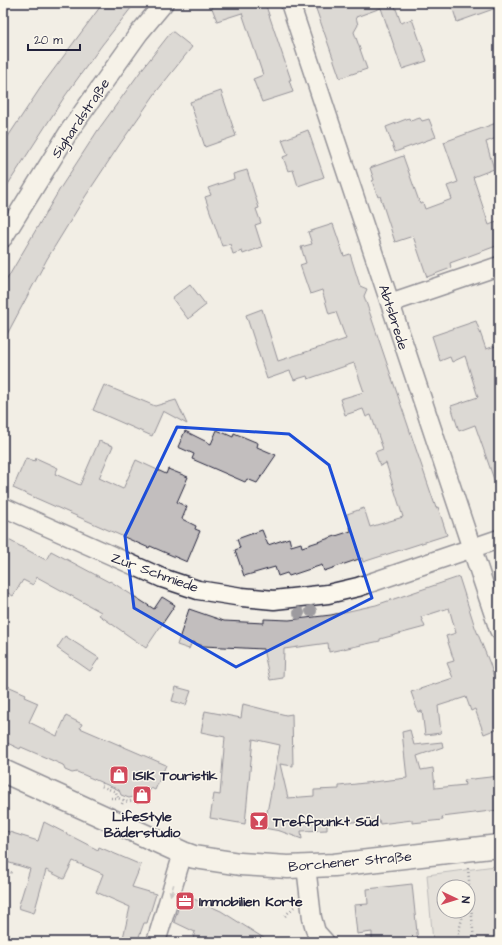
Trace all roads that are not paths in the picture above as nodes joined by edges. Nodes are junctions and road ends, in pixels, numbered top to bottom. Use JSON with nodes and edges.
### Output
{"nodes":[{"id":1,"x":164,"y":3,"type":"edge"},
{"id":2,"x":290,"y":3,"type":"edge"},
{"id":3,"x":3,"y":238,"type":"edge"},
{"id":4,"x":499,"y":266,"type":"edge"},
{"id":5,"x":390,"y":303,"type":"junction"},
{"id":6,"x":3,"y":507,"type":"edge"},
{"id":7,"x":499,"y":539,"type":"edge"},
{"id":8,"x":472,"y":548,"type":"junction"},
{"id":9,"x":499,"y":630,"type":"edge"},
{"id":10,"x":3,"y":771,"type":"edge"},
{"id":11,"x":499,"y":846,"type":"edge"},
{"id":12,"x":183,"y":853,"type":"junction"},
{"id":13,"x":306,"y":866,"type":"junction"},
{"id":14,"x":156,"y":942,"type":"edge"},
{"id":15,"x":325,"y":942,"type":"edge"}],
"edges":[{"from":1,"to":3,"type":"street","name":"Sighardstraße"},
{"from":2,"to":5,"type":"street","name":"Abtsbrede"},
{"from":4,"to":5,"type":"street"},
{"from":5,"to":8,"type":"street","name":"Abtsbrede"},
{"from":6,"to":8,"type":"street","name":"Zur Schmiede"},
{"from":7,"to":8,"type":"street","name":"Zur Schmiede"},
{"from":8,"to":9,"type":"street","name":"Abtsbrede"},
{"from":10,"to":12,"type":"main road","name":"Borchener Straße"},
{"from":11,"to":13,"type":"main road","name":"Borchener Straße"},
{"from":12,"to":13,"type":"main road","name":"Borchener Straße"},
{"from":12,"to":14,"type":"street","one_way":true},
{"from":13,"to":15,"type":"street"}]}
